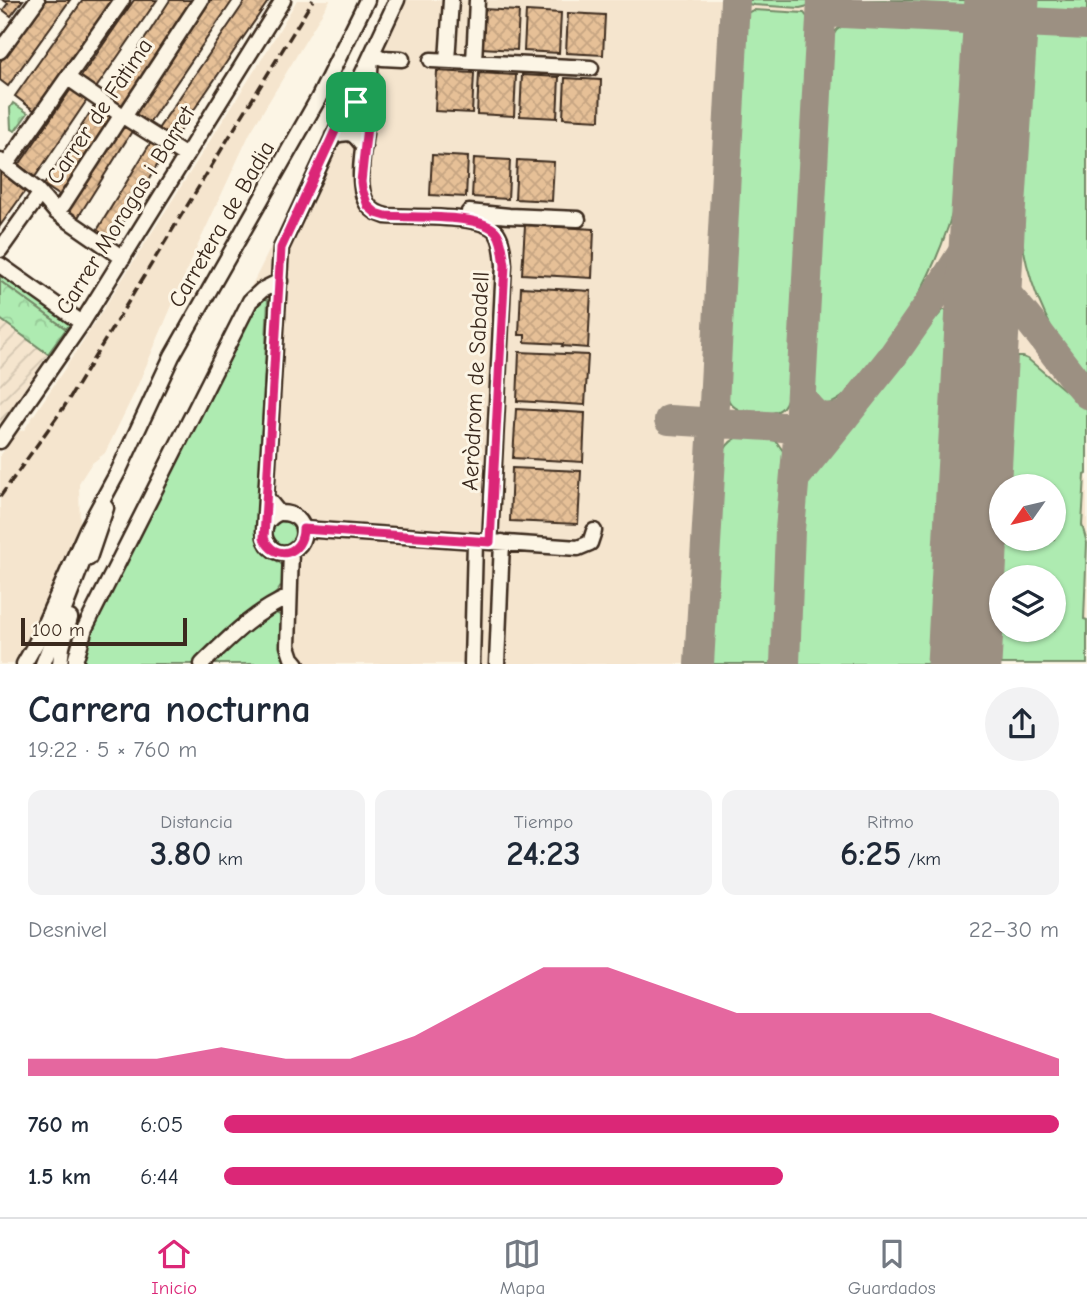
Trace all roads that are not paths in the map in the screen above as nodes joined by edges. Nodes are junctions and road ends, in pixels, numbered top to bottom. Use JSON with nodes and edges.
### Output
{"nodes":[{"id":1,"x":37,"y":0,"type":"edge"},
{"id":2,"x":122,"y":0,"type":"edge"},
{"id":3,"x":201,"y":0,"type":"edge"},
{"id":4,"x":283,"y":0,"type":"edge"},
{"id":5,"x":367,"y":0,"type":"edge"},
{"id":6,"x":397,"y":0,"type":"edge"},
{"id":7,"x":451,"y":0,"type":"edge"},
{"id":8,"x":477,"y":0,"type":"edge"},
{"id":9,"x":0,"y":51,"type":"edge"},
{"id":10,"x":372,"y":55,"type":"junction"},
{"id":11,"x":402,"y":59,"type":"dead end"},
{"id":12,"x":431,"y":60,"type":"dead end"},
{"id":13,"x":447,"y":61,"type":"junction"},
{"id":14,"x":474,"y":62,"type":"junction"},
{"id":15,"x":591,"y":68,"type":"dead end"},
{"id":16,"x":68,"y":78,"type":"junction"},
{"id":17,"x":347,"y":105,"type":"junction"},
{"id":18,"x":123,"y":116,"type":"junction"},
{"id":19,"x":368,"y":117,"type":"junction"},
{"id":20,"x":333,"y":136,"type":"junction"},
{"id":21,"x":364,"y":147,"type":"junction"},
{"id":22,"x":186,"y":156,"type":"junction"},
{"id":23,"x":2,"y":162,"type":"edge"},
{"id":24,"x":40,"y":194,"type":"junction"},
{"id":25,"x":366,"y":200,"type":"junction"},
{"id":26,"x":56,"y":212,"type":"junction"},
{"id":27,"x":578,"y":219,"type":"dead end"},
{"id":28,"x":0,"y":250,"type":"edge"},
{"id":29,"x":123,"y":258,"type":"junction"},
{"id":30,"x":0,"y":265,"type":"edge"},
{"id":31,"x":280,"y":281,"type":"junction"},
{"id":32,"x":82,"y":323,"type":"junction"},
{"id":33,"x":0,"y":441,"type":"edge"},
{"id":34,"x":118,"y":472,"type":"junction"},
{"id":35,"x":266,"y":497,"type":"junction"},
{"id":36,"x":279,"y":513,"type":"junction"},
{"id":37,"x":303,"y":529,"type":"junction"},
{"id":38,"x":264,"y":531,"type":"junction"},
{"id":39,"x":594,"y":531,"type":"dead end"},
{"id":40,"x":489,"y":542,"type":"junction"},
{"id":41,"x":291,"y":551,"type":"junction"},
{"id":42,"x":289,"y":597,"type":"junction"},
{"id":43,"x":24,"y":664,"type":"edge"},
{"id":44,"x":43,"y":664,"type":"edge"},
{"id":45,"x":60,"y":664,"type":"edge"},
{"id":46,"x":76,"y":664,"type":"edge"},
{"id":47,"x":202,"y":664,"type":"edge"},
{"id":48,"x":297,"y":664,"type":"edge"},
{"id":49,"x":472,"y":664,"type":"edge"},
{"id":50,"x":497,"y":664,"type":"edge"}],
"edges":[{"from":1,"to":9,"type":"street"},
{"from":2,"to":16,"type":"street"},
{"from":3,"to":18,"type":"street","name":"Carrer de Fàtima"},
{"from":4,"to":22,"type":"street","name":"Carrer Moragas i Barret"},
{"from":5,"to":34,"type":"street","name":"Carretera de Badia"},
{"from":6,"to":10,"type":"street"},
{"from":7,"to":13,"type":"street"},
{"from":8,"to":14,"type":"street"},
{"from":10,"to":11,"type":"street"},
{"from":10,"to":17,"type":"street"},
{"from":10,"to":19,"type":"street"},
{"from":12,"to":13,"type":"street"},
{"from":13,"to":14,"type":"street"},
{"from":14,"to":15,"type":"street"},
{"from":16,"to":18,"type":"street"},
{"from":16,"to":23,"type":"street"},
{"from":17,"to":19,"type":"street"},
{"from":17,"to":20,"type":"street"},
{"from":18,"to":22,"type":"street"},
{"from":18,"to":26,"type":"street","name":"Carrer de Fàtima"},
{"from":19,"to":21,"type":"street"},
{"from":20,"to":21,"type":"street"},
{"from":20,"to":31,"type":"street"},
{"from":21,"to":25,"type":"street"},
{"from":22,"to":29,"type":"street","name":"Carrer Moragas i Barret"},
{"from":23,"to":24,"type":"street"},
{"from":24,"to":26,"type":"street"},
{"from":24,"to":28,"type":"street"},
{"from":25,"to":27,"type":"street"},
{"from":25,"to":40,"type":"street","name":"Aeròdrom de Sabadell"},
{"from":26,"to":29,"type":"street"},
{"from":29,"to":32,"type":"street","name":"Carrer Moragas i Barret"},
{"from":30,"to":32,"type":"street"},
{"from":31,"to":35,"type":"street"},
{"from":31,"to":46,"type":"street"},
{"from":32,"to":33,"type":"street","name":"Carrer Moragas i Barret"},
{"from":34,"to":43,"type":"street"},
{"from":34,"to":44,"type":"street"},
{"from":34,"to":45,"type":"street"},
{"from":35,"to":36,"type":"street"},
{"from":35,"to":38,"type":"street"},
{"from":36,"to":37,"type":"street"},
{"from":36,"to":38,"type":"street"},
{"from":37,"to":40,"type":"street"},
{"from":37,"to":41,"type":"street"},
{"from":38,"to":41,"type":"street"},
{"from":39,"to":40,"type":"street"},
{"from":40,"to":49,"type":"street"},
{"from":40,"to":50,"type":"street"},
{"from":41,"to":42,"type":"street"},
{"from":42,"to":47,"type":"street"},
{"from":42,"to":48,"type":"street"}]}
